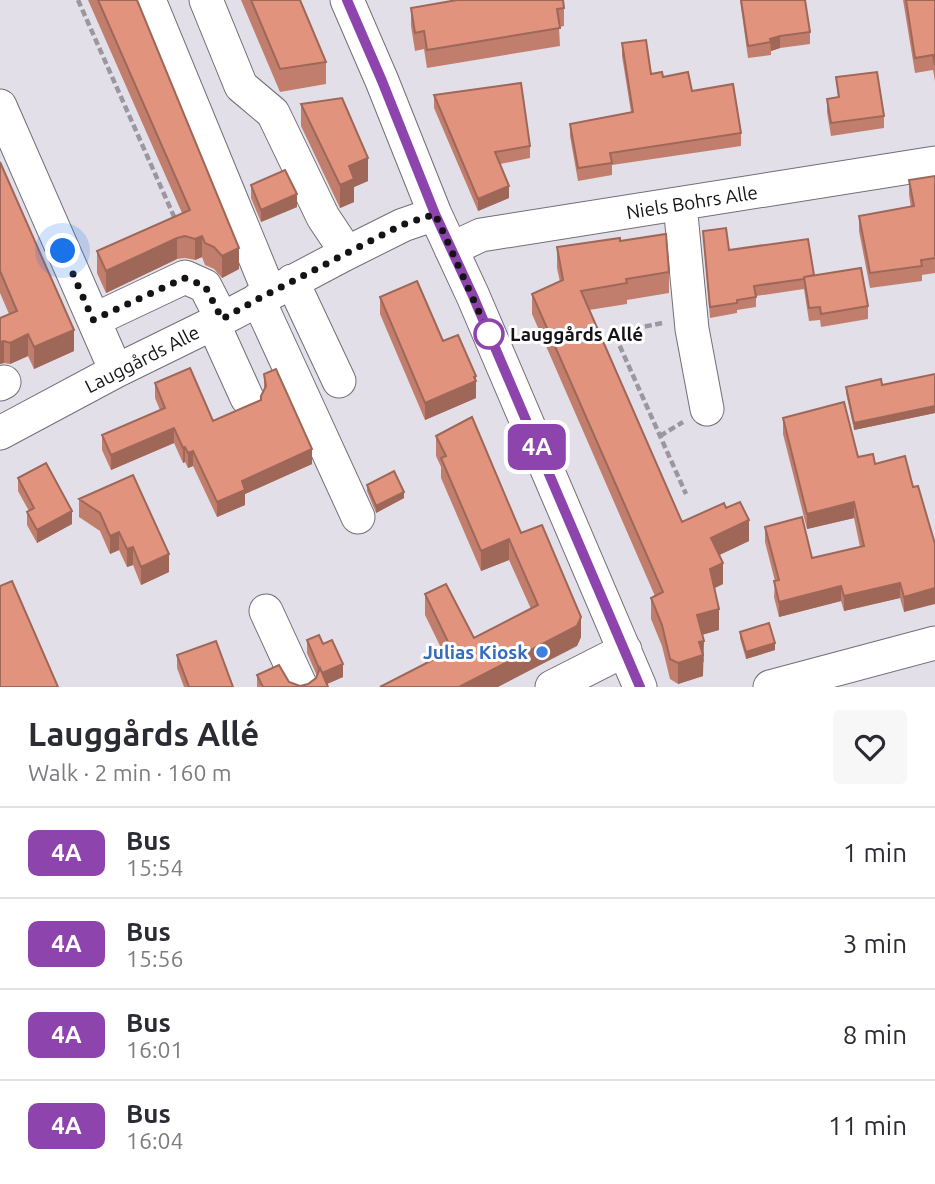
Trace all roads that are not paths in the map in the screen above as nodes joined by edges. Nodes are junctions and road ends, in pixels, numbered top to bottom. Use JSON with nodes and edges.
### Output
{"nodes":[{"id":1,"x":149,"y":0,"type":"edge"},
{"id":2,"x":206,"y":0,"type":"edge"},
{"id":3,"x":347,"y":0,"type":"edge"},
{"id":4,"x":1,"y":111,"type":"edge"},
{"id":5,"x":935,"y":163,"type":"edge"},
{"id":6,"x":680,"y":204,"type":"junction"},
{"id":7,"x":435,"y":214,"type":"junction"},
{"id":8,"x":451,"y":249,"type":"junction"},
{"id":9,"x":347,"y":253,"type":"junction"},
{"id":10,"x":273,"y":291,"type":"junction"},
{"id":11,"x":93,"y":320,"type":"junction"},
{"id":12,"x":218,"y":321,"type":"junction"},
{"id":13,"x":116,"y":371,"type":"junction"},
{"id":14,"x":339,"y":381,"type":"dead end"},
{"id":15,"x":247,"y":398,"type":"dead end"},
{"id":16,"x":707,"y":409,"type":"dead end"},
{"id":17,"x":0,"y":433,"type":"edge"},
{"id":18,"x":358,"y":517,"type":"dead end"},
{"id":19,"x":266,"y":611,"type":"dead end"},
{"id":20,"x":935,"y":643,"type":"edge"},
{"id":21,"x":625,"y":650,"type":"junction"},
{"id":22,"x":301,"y":687,"type":"edge"},
{"id":23,"x":552,"y":687,"type":"edge"},
{"id":24,"x":640,"y":687,"type":"edge"},
{"id":25,"x":770,"y":687,"type":"edge"}],
"edges":[{"from":1,"to":10,"type":"street"},
{"from":2,"to":9,"type":"street"},
{"from":3,"to":7,"type":"street"},
{"from":4,"to":11,"type":"street"},
{"from":5,"to":6,"type":"street","name":"Niels Bohrs Alle"},
{"from":6,"to":8,"type":"street","name":"Niels Bohrs Alle"},
{"from":6,"to":16,"type":"street"},
{"from":7,"to":8,"type":"street"},
{"from":7,"to":9,"type":"street","name":"Lauggårds Alle"},
{"from":8,"to":21,"type":"street"},
{"from":9,"to":10,"type":"street","name":"Lauggårds Alle"},
{"from":10,"to":12,"type":"street","name":"Lauggårds Alle"},
{"from":10,"to":14,"type":"street"},
{"from":10,"to":18,"type":"street"},
{"from":11,"to":12,"type":"street"},
{"from":11,"to":13,"type":"street"},
{"from":12,"to":13,"type":"street","name":"Lauggårds Alle"},
{"from":12,"to":15,"type":"street"},
{"from":13,"to":17,"type":"street","name":"Lauggårds Alle"},
{"from":19,"to":22,"type":"street"},
{"from":20,"to":25,"type":"street"},
{"from":21,"to":23,"type":"street"},
{"from":21,"to":24,"type":"street"}]}
